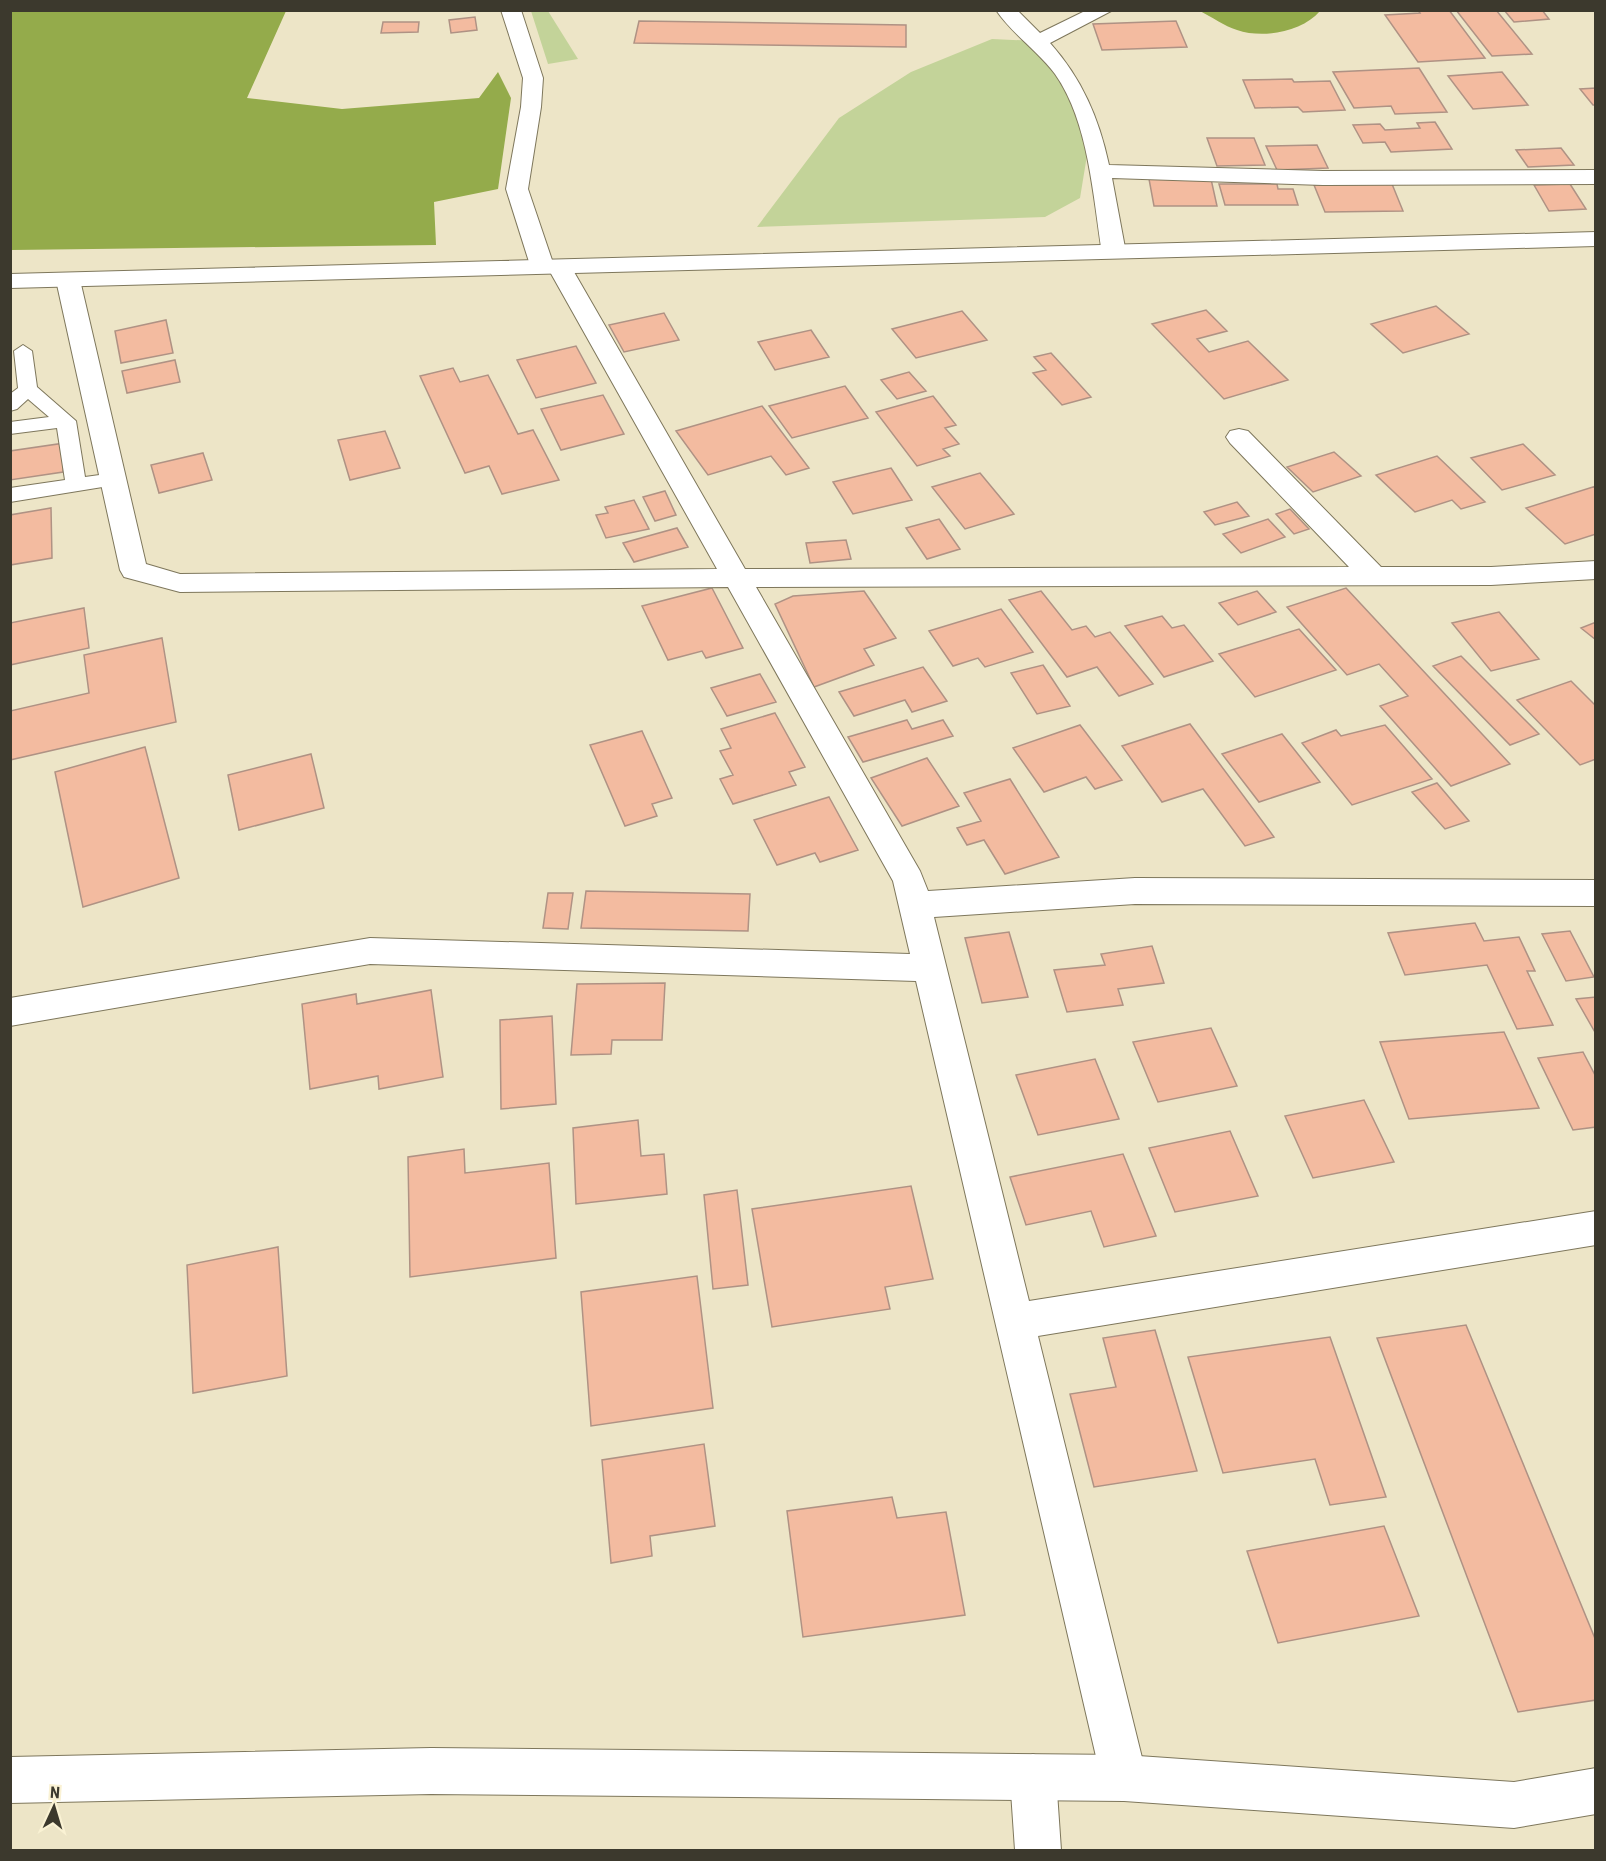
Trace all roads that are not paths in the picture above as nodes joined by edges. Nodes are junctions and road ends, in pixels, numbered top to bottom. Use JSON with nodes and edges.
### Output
{"nodes":[{"id":1,"x":511,"y":10,"type":"edge"},
{"id":2,"x":1005,"y":10,"type":"edge"},
{"id":3,"x":1104,"y":10,"type":"edge"},
{"id":4,"x":1038,"y":41,"type":"junction"},
{"id":5,"x":1098,"y":171,"type":"junction"},
{"id":6,"x":1596,"y":177,"type":"edge"},
{"id":7,"x":1596,"y":239,"type":"edge"},
{"id":8,"x":1114,"y":253,"type":"junction"},
{"id":9,"x":550,"y":265,"type":"junction"},
{"id":10,"x":68,"y":280,"type":"junction"},
{"id":11,"x":10,"y":281,"type":"edge"},
{"id":12,"x":23,"y":351,"type":"dead end"},
{"id":13,"x":28,"y":389,"type":"junction"},
{"id":14,"x":10,"y":405,"type":"edge"},
{"id":15,"x":66,"y":421,"type":"junction"},
{"id":16,"x":10,"y":428,"type":"edge"},
{"id":17,"x":1239,"y":437,"type":"dead end"},
{"id":18,"x":114,"y":479,"type":"junction"},
{"id":19,"x":76,"y":485,"type":"junction"},
{"id":20,"x":10,"y":495,"type":"edge"},
{"id":21,"x":1596,"y":570,"type":"edge"},
{"id":22,"x":1375,"y":577,"type":"junction"},
{"id":23,"x":736,"y":578,"type":"junction"},
{"id":24,"x":1596,"y":893,"type":"edge"},
{"id":25,"x":915,"y":905,"type":"junction"},
{"id":26,"x":930,"y":968,"type":"junction"},
{"id":27,"x":10,"y":1012,"type":"edge"},
{"id":28,"x":1596,"y":1228,"type":"edge"},
{"id":29,"x":1015,"y":1321,"type":"junction"},
{"id":30,"x":1033,"y":1777,"type":"junction"},
{"id":31,"x":1124,"y":1778,"type":"junction"},
{"id":32,"x":10,"y":1780,"type":"edge"},
{"id":33,"x":1596,"y":1791,"type":"edge"},
{"id":34,"x":1038,"y":1851,"type":"edge"}],
"edges":[{"from":1,"to":9,"type":"street"},
{"from":2,"to":4,"type":"street"},
{"from":3,"to":4,"type":"street"},
{"from":4,"to":5,"type":"street"},
{"from":5,"to":6,"type":"street"},
{"from":5,"to":8,"type":"street"},
{"from":7,"to":8,"type":"street"},
{"from":8,"to":9,"type":"street"},
{"from":9,"to":10,"type":"street"},
{"from":9,"to":23,"type":"street"},
{"from":10,"to":11,"type":"street"},
{"from":10,"to":18,"type":"street"},
{"from":12,"to":13,"type":"lane"},
{"from":13,"to":14,"type":"lane"},
{"from":13,"to":15,"type":"lane"},
{"from":15,"to":16,"type":"lane"},
{"from":15,"to":19,"type":"lane"},
{"from":17,"to":22,"type":"street"},
{"from":18,"to":19,"type":"lane"},
{"from":18,"to":23,"type":"street"},
{"from":19,"to":20,"type":"lane"},
{"from":21,"to":22,"type":"street"},
{"from":22,"to":23,"type":"street"},
{"from":23,"to":25,"type":"street"},
{"from":24,"to":25,"type":"street"},
{"from":25,"to":26,"type":"street"},
{"from":26,"to":27,"type":"street"},
{"from":26,"to":29,"type":"street"},
{"from":28,"to":29,"type":"street"},
{"from":29,"to":31,"type":"street"},
{"from":30,"to":31,"type":"street"},
{"from":30,"to":32,"type":"street"},
{"from":30,"to":34,"type":"street"},
{"from":31,"to":33,"type":"street"}]}
